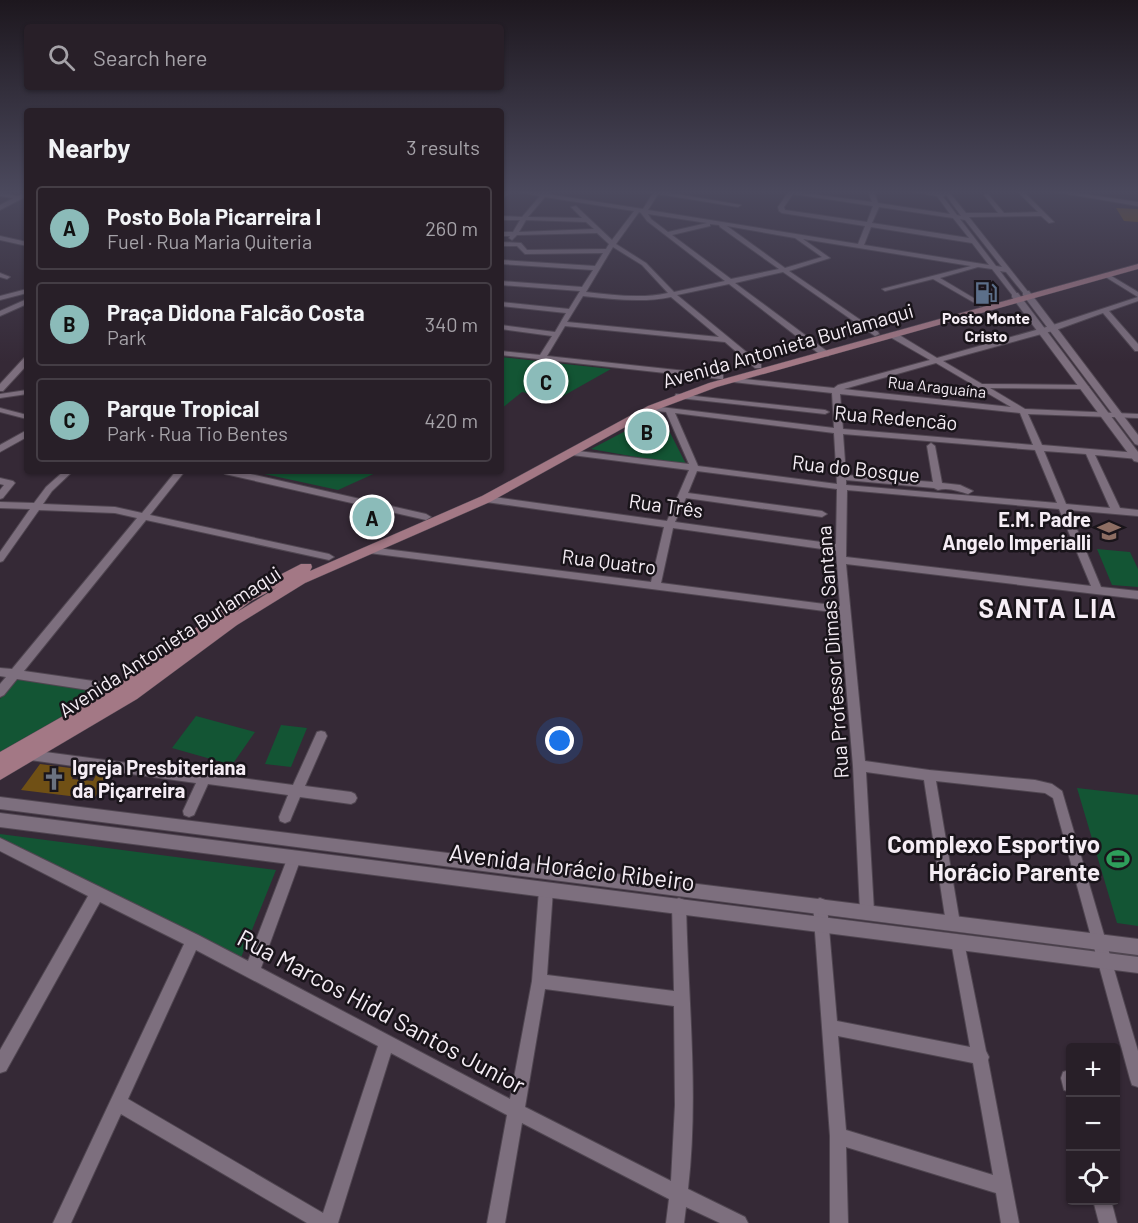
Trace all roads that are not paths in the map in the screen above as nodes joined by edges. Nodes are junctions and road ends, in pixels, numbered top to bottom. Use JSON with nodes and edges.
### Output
{"nodes":[{"id":1,"x":521,"y":248,"type":"edge"},
{"id":2,"x":592,"y":248,"type":"edge"},
{"id":3,"x":609,"y":248,"type":"edge"},
{"id":4,"x":612,"y":248,"type":"edge"},
{"id":5,"x":685,"y":248,"type":"edge"},
{"id":6,"x":752,"y":248,"type":"edge"},
{"id":7,"x":812,"y":248,"type":"edge"},
{"id":8,"x":867,"y":248,"type":"edge"},
{"id":9,"x":980,"y":248,"type":"edge"},
{"id":10,"x":991,"y":248,"type":"edge"},
{"id":11,"x":1138,"y":261,"type":"edge"},
{"id":12,"x":504,"y":262,"type":"edge"},
{"id":13,"x":977,"y":266,"type":"junction"},
{"id":14,"x":1138,"y":266,"type":"edge"},
{"id":15,"x":597,"y":267,"type":"junction"},
{"id":16,"x":996,"y":268,"type":"junction"},
{"id":17,"x":784,"y":270,"type":"junction"},
{"id":18,"x":1008,"y":270,"type":"junction"},
{"id":19,"x":1106,"y":275,"type":"junction"},
{"id":20,"x":936,"y":278,"type":"junction"},
{"id":21,"x":504,"y":283,"type":"edge"},
{"id":22,"x":729,"y":283,"type":"junction"},
{"id":23,"x":885,"y":290,"type":"dead end"},
{"id":24,"x":582,"y":291,"type":"junction"},
{"id":25,"x":24,"y":292,"type":"edge"},
{"id":26,"x":673,"y":295,"type":"junction"},
{"id":27,"x":1022,"y":296,"type":"junction"},
{"id":28,"x":1138,"y":297,"type":"edge"},
{"id":29,"x":0,"y":298,"type":"edge"},
{"id":30,"x":24,"y":302,"type":"edge"},
{"id":31,"x":504,"y":304,"type":"edge"},
{"id":32,"x":980,"y":304,"type":"junction"},
{"id":33,"x":1104,"y":310,"type":"junction"},
{"id":34,"x":570,"y":311,"type":"junction"},
{"id":35,"x":0,"y":314,"type":"edge"},
{"id":36,"x":937,"y":320,"type":"junction"},
{"id":37,"x":562,"y":324,"type":"junction"},
{"id":38,"x":504,"y":327,"type":"edge"},
{"id":39,"x":1053,"y":328,"type":"junction"},
{"id":40,"x":1042,"y":331,"type":"junction"},
{"id":41,"x":556,"y":334,"type":"junction"},
{"id":42,"x":875,"y":334,"type":"junction"},
{"id":43,"x":893,"y":335,"type":"junction"},
{"id":44,"x":726,"y":340,"type":"junction"},
{"id":45,"x":1138,"y":349,"type":"edge"},
{"id":46,"x":822,"y":352,"type":"junction"},
{"id":47,"x":504,"y":354,"type":"edge"},
{"id":48,"x":542,"y":358,"type":"junction"},
{"id":49,"x":935,"y":360,"type":"junction"},
{"id":50,"x":24,"y":363,"type":"edge"},
{"id":51,"x":758,"y":366,"type":"junction"},
{"id":52,"x":739,"y":376,"type":"junction"},
{"id":53,"x":720,"y":377,"type":"junction"},
{"id":54,"x":981,"y":387,"type":"junction"},
{"id":55,"x":1085,"y":387,"type":"junction"},
{"id":56,"x":0,"y":389,"type":"edge"},
{"id":57,"x":836,"y":391,"type":"junction"},
{"id":58,"x":24,"y":392,"type":"edge"},
{"id":59,"x":0,"y":396,"type":"edge"},
{"id":60,"x":679,"y":396,"type":"junction"},
{"id":61,"x":652,"y":408,"type":"junction"},
{"id":62,"x":0,"y":410,"type":"edge"},
{"id":63,"x":670,"y":411,"type":"junction"},
{"id":64,"x":1023,"y":411,"type":"junction"},
{"id":65,"x":825,"y":412,"type":"dead end"},
{"id":66,"x":634,"y":413,"type":"junction"},
{"id":67,"x":24,"y":416,"type":"edge"},
{"id":68,"x":1107,"y":416,"type":"junction"},
{"id":69,"x":1119,"y":416,"type":"junction"},
{"id":70,"x":1138,"y":417,"type":"edge"},
{"id":71,"x":622,"y":420,"type":"junction"},
{"id":72,"x":839,"y":431,"type":"junction"},
{"id":73,"x":24,"y":435,"type":"edge"},
{"id":74,"x":1138,"y":442,"type":"edge"},
{"id":75,"x":931,"y":446,"type":"dead end"},
{"id":76,"x":1040,"y":448,"type":"junction"},
{"id":77,"x":0,"y":449,"type":"edge"},
{"id":78,"x":572,"y":452,"type":"junction"},
{"id":79,"x":1089,"y":452,"type":"junction"},
{"id":80,"x":1137,"y":457,"type":"edge"},
{"id":81,"x":694,"y":468,"type":"junction"},
{"id":82,"x":66,"y":474,"type":"edge"},
{"id":83,"x":178,"y":474,"type":"edge"},
{"id":84,"x":238,"y":474,"type":"edge"},
{"id":85,"x":0,"y":481,"type":"edge"},
{"id":86,"x":842,"y":482,"type":"junction"},
{"id":87,"x":938,"y":487,"type":"junction"},
{"id":88,"x":968,"y":491,"type":"dead end"},
{"id":89,"x":683,"y":495,"type":"junction"},
{"id":90,"x":0,"y":496,"type":"edge"},
{"id":91,"x":486,"y":499,"type":"junction"},
{"id":92,"x":0,"y":505,"type":"edge"},
{"id":93,"x":1064,"y":505,"type":"junction"},
{"id":94,"x":36,"y":507,"type":"junction"},
{"id":95,"x":1116,"y":510,"type":"junction"},
{"id":96,"x":1138,"y":513,"type":"edge"},
{"id":97,"x":822,"y":514,"type":"dead end"},
{"id":98,"x":144,"y":515,"type":"junction"},
{"id":99,"x":430,"y":520,"type":"junction"},
{"id":100,"x":669,"y":526,"type":"junction"},
{"id":101,"x":414,"y":527,"type":"junction"},
{"id":102,"x":841,"y":548,"type":"junction"},
{"id":103,"x":369,"y":550,"type":"junction"},
{"id":104,"x":329,"y":557,"type":"junction"},
{"id":105,"x":0,"y":559,"type":"edge"},
{"id":106,"x":841,"y":560,"type":"junction"},
{"id":107,"x":655,"y":586,"type":"junction"},
{"id":108,"x":1098,"y":591,"type":"junction"},
{"id":109,"x":1138,"y":595,"type":"edge"},
{"id":110,"x":844,"y":610,"type":"junction"},
{"id":111,"x":214,"y":627,"type":"junction"},
{"id":112,"x":193,"y":644,"type":"junction"},
{"id":113,"x":0,"y":672,"type":"edge"},
{"id":114,"x":14,"y":674,"type":"junction"},
{"id":115,"x":121,"y":690,"type":"junction"},
{"id":116,"x":0,"y":692,"type":"edge"},
{"id":117,"x":321,"y":736,"type":"dead end"},
{"id":118,"x":30,"y":755,"type":"junction"},
{"id":119,"x":0,"y":760,"type":"edge"},
{"id":120,"x":859,"y":765,"type":"junction"},
{"id":121,"x":0,"y":773,"type":"edge"},
{"id":122,"x":929,"y":775,"type":"junction"},
{"id":123,"x":204,"y":779,"type":"junction"},
{"id":124,"x":297,"y":790,"type":"junction"},
{"id":125,"x":351,"y":798,"type":"dead end"},
{"id":126,"x":0,"y":803,"type":"edge"},
{"id":127,"x":189,"y":811,"type":"dead end"},
{"id":128,"x":285,"y":818,"type":"dead end"},
{"id":129,"x":0,"y":820,"type":"edge"},
{"id":130,"x":300,"y":840,"type":"junction"},
{"id":131,"x":1,"y":846,"type":"edge"},
{"id":132,"x":294,"y":858,"type":"junction"},
{"id":133,"x":546,"y":890,"type":"junction"},
{"id":134,"x":98,"y":893,"type":"junction"},
{"id":135,"x":679,"y":905,"type":"junction"},
{"id":136,"x":820,"y":905,"type":"junction"},
{"id":137,"x":867,"y":911,"type":"junction"},
{"id":138,"x":953,"y":923,"type":"junction"},
{"id":139,"x":823,"y":924,"type":"junction"},
{"id":140,"x":194,"y":940,"type":"junction"},
{"id":141,"x":958,"y":942,"type":"junction"},
{"id":142,"x":1099,"y":943,"type":"junction"},
{"id":143,"x":1138,"y":946,"type":"edge"},
{"id":144,"x":1105,"y":961,"type":"junction"},
{"id":145,"x":1138,"y":965,"type":"edge"},
{"id":146,"x":252,"y":971,"type":"junction"},
{"id":147,"x":539,"y":981,"type":"junction"},
{"id":148,"x":680,"y":999,"type":"junction"},
{"id":149,"x":829,"y":1027,"type":"junction"},
{"id":150,"x":387,"y":1041,"type":"junction"},
{"id":151,"x":981,"y":1057,"type":"junction"},
{"id":152,"x":0,"y":1065,"type":"edge"},
{"id":153,"x":1138,"y":1078,"type":"edge"},
{"id":154,"x":118,"y":1103,"type":"junction"},
{"id":155,"x":516,"y":1111,"type":"junction"},
{"id":156,"x":838,"y":1136,"type":"junction"},
{"id":157,"x":1004,"y":1187,"type":"junction"},
{"id":158,"x":679,"y":1195,"type":"junction"},
{"id":159,"x":1103,"y":1205,"type":"edge"},
{"id":160,"x":62,"y":1223,"type":"edge"},
{"id":161,"x":324,"y":1223,"type":"edge"},
{"id":162,"x":329,"y":1223,"type":"edge"},
{"id":163,"x":496,"y":1223,"type":"edge"},
{"id":164,"x":675,"y":1223,"type":"edge"},
{"id":165,"x":739,"y":1223,"type":"edge"},
{"id":166,"x":839,"y":1223,"type":"edge"},
{"id":167,"x":1010,"y":1223,"type":"edge"},
{"id":168,"x":1108,"y":1223,"type":"edge"}],
"edges":[{"from":1,"to":2,"type":"street"},
{"from":3,"to":15,"type":"street"},
{"from":4,"to":26,"type":"street"},
{"from":5,"to":22,"type":"street"},
{"from":6,"to":17,"type":"street"},
{"from":7,"to":17,"type":"street"},
{"from":8,"to":13,"type":"street"},
{"from":9,"to":16,"type":"street"},
{"from":10,"to":18,"type":"street"},
{"from":11,"to":27,"type":"main road","name":"Avenida Antonieta Burlamaqui"},
{"from":12,"to":15,"type":"street"},
{"from":13,"to":16,"type":"street"},
{"from":13,"to":20,"type":"street"},
{"from":14,"to":19,"type":"main road","name":"Avenida Antonieta Burlamaqui"},
{"from":15,"to":24,"type":"street"},
{"from":16,"to":18,"type":"street"},
{"from":16,"to":27,"type":"street"},
{"from":17,"to":22,"type":"street"},
{"from":17,"to":42,"type":"street"},
{"from":18,"to":27,"type":"street"},
{"from":19,"to":27,"type":"main road","name":"Avenida Antonieta Burlamaqui"},
{"from":19,"to":28,"type":"street"},
{"from":20,"to":23,"type":"street"},
{"from":20,"to":32,"type":"street"},
{"from":21,"to":24,"type":"street"},
{"from":22,"to":26,"type":"street"},
{"from":22,"to":46,"type":"street"},
{"from":24,"to":26,"type":"street"},
{"from":24,"to":34,"type":"street"},
{"from":25,"to":29,"type":"street"},
{"from":26,"to":44,"type":"street"},
{"from":27,"to":32,"type":"main road","name":"Avenida Antonieta Burlamaqui"},
{"from":27,"to":36,"type":"main road","name":"Avenida Antonieta Burlamaqui"},
{"from":27,"to":39,"type":"street"},
{"from":27,"to":40,"type":"street"},
{"from":28,"to":33,"type":"street"},
{"from":30,"to":35,"type":"street"},
{"from":31,"to":34,"type":"street"},
{"from":32,"to":36,"type":"main road","name":"Avenida Antonieta Burlamaqui"},
{"from":33,"to":39,"type":"street"},
{"from":33,"to":45,"type":"street"},
{"from":34,"to":37,"type":"street"},
{"from":36,"to":42,"type":"main road","name":"Avenida Antonieta Burlamaqui"},
{"from":36,"to":43,"type":"main road","name":"Avenida Antonieta Burlamaqui"},
{"from":37,"to":41,"type":"street"},
{"from":37,"to":44,"type":"street"},
{"from":38,"to":41,"type":"street"},
{"from":39,"to":40,"type":"street"},
{"from":39,"to":69,"type":"street"},
{"from":40,"to":49,"type":"street"},
{"from":40,"to":55,"type":"street"},
{"from":41,"to":48,"type":"street"},
{"from":42,"to":46,"type":"main road","name":"Avenida Antonieta Burlamaqui"},
{"from":43,"to":46,"type":"main road","name":"Avenida Antonieta Burlamaqui"},
{"from":43,"to":49,"type":"street"},
{"from":44,"to":51,"type":"street"},
{"from":46,"to":51,"type":"main road","name":"Avenida Antonieta Burlamaqui"},
{"from":46,"to":52,"type":"main road","name":"Avenida Antonieta Burlamaqui"},
{"from":47,"to":48,"type":"street"},
{"from":48,"to":53,"type":"street"},
{"from":49,"to":54,"type":"street"},
{"from":49,"to":57,"type":"street"},
{"from":50,"to":56,"type":"street"},
{"from":51,"to":52,"type":"main road","name":"Avenida Antonieta Burlamaqui"},
{"from":52,"to":53,"type":"main road","name":"Avenida Antonieta Burlamaqui"},
{"from":52,"to":57,"type":"street","name":"Rua Araguaína"},
{"from":52,"to":60,"type":"main road","name":"Avenida Antonieta Burlamaqui"},
{"from":53,"to":66,"type":"main road","name":"Avenida Antonieta Burlamaqui"},
{"from":54,"to":55,"type":"street"},
{"from":54,"to":64,"type":"street"},
{"from":55,"to":68,"type":"street"},
{"from":57,"to":64,"type":"street","name":"Rua Araguaína"},
{"from":57,"to":72,"type":"street","name":"Rua Professor Dimas Santana"},
{"from":58,"to":59,"type":"street"},
{"from":60,"to":61,"type":"main road","name":"Avenida Antonieta Burlamaqui"},
{"from":60,"to":65,"type":"street"},
{"from":61,"to":63,"type":"street","name":"Rua Redencão"},
{"from":61,"to":66,"type":"main road","name":"Avenida Antonieta Burlamaqui"},
{"from":62,"to":67,"type":"street"},
{"from":63,"to":72,"type":"street","name":"Rua Redencão"},
{"from":63,"to":81,"type":"street"},
{"from":64,"to":68,"type":"street","name":"Rua Araguaína"},
{"from":64,"to":76,"type":"street"},
{"from":66,"to":71,"type":"main road","name":"Avenida Antonieta Burlamaqui"},
{"from":68,"to":69,"type":"street","name":"Rua Araguaína"},
{"from":68,"to":80,"type":"street"},
{"from":69,"to":70,"type":"street","name":"Rua Araguaína"},
{"from":69,"to":74,"type":"street"},
{"from":71,"to":78,"type":"main road","name":"Avenida Antonieta Burlamaqui"},
{"from":71,"to":99,"type":"main road","name":"Avenida Antonieta Burlamaqui"},
{"from":72,"to":76,"type":"street","name":"Rua Redencão"},
{"from":72,"to":86,"type":"street","name":"Rua Professor Dimas Santana"},
{"from":73,"to":77,"type":"street"},
{"from":75,"to":87,"type":"street"},
{"from":76,"to":79,"type":"street","name":"Rua Redencão"},
{"from":76,"to":93,"type":"street"},
{"from":78,"to":81,"type":"street","name":"Rua do Bosque"},
{"from":78,"to":91,"type":"main road","name":"Avenida Antonieta Burlamaqui"},
{"from":79,"to":80,"type":"street","name":"Rua Redencão"},
{"from":79,"to":95,"type":"street"},
{"from":81,"to":86,"type":"street","name":"Rua do Bosque"},
{"from":81,"to":89,"type":"street"},
{"from":82,"to":94,"type":"street"},
{"from":83,"to":98,"type":"street"},
{"from":84,"to":99,"type":"street"},
{"from":85,"to":90,"type":"street"},
{"from":86,"to":87,"type":"street"},
{"from":86,"to":93,"type":"street","name":"Rua do Bosque"},
{"from":86,"to":102,"type":"street","name":"Rua Professor Dimas Santana"},
{"from":87,"to":88,"type":"street"},
{"from":89,"to":97,"type":"street"},
{"from":89,"to":100,"type":"street"},
{"from":91,"to":99,"type":"main road","name":"Avenida Antonieta Burlamaqui"},
{"from":91,"to":100,"type":"street","name":"Rua Três"},
{"from":92,"to":94,"type":"street"},
{"from":93,"to":95,"type":"street","name":"Rua do Bosque"},
{"from":93,"to":108,"type":"street"},
{"from":94,"to":98,"type":"street"},
{"from":94,"to":105,"type":"street"},
{"from":95,"to":96,"type":"street","name":"Rua do Bosque"},
{"from":98,"to":104,"type":"street"},
{"from":98,"to":114,"type":"street"},
{"from":99,"to":101,"type":"main road","name":"Avenida Antonieta Burlamaqui"},
{"from":100,"to":102,"type":"street","name":"Rua Três"},
{"from":100,"to":107,"type":"street"},
{"from":101,"to":103,"type":"main road","name":"Avenida Antonieta Burlamaqui"},
{"from":101,"to":104,"type":"main road","name":"Avenida Antonieta Burlamaqui"},
{"from":102,"to":106,"type":"street","name":"Rua Professor Dimas Santana"},
{"from":103,"to":107,"type":"street","name":"Rua Quatro"},
{"from":103,"to":111,"type":"main road","name":"Avenida Antonieta Burlamaqui"},
{"from":104,"to":111,"type":"main road","name":"Avenida Antonieta Burlamaqui"},
{"from":106,"to":108,"type":"street"},
{"from":106,"to":110,"type":"street","name":"Rua Professor Dimas Santana"},
{"from":107,"to":110,"type":"street","name":"Rua Quatro"},
{"from":108,"to":109,"type":"street"},
{"from":110,"to":120,"type":"street","name":"Rua Professor Dimas Santana"},
{"from":111,"to":112,"type":"main road","name":"Avenida Antonieta Burlamaqui"},
{"from":112,"to":115,"type":"main road","name":"Avenida Antonieta Burlamaqui"},
{"from":112,"to":118,"type":"main road","name":"Avenida Antonieta Burlamaqui"},
{"from":113,"to":114,"type":"street"},
{"from":114,"to":115,"type":"street"},
{"from":114,"to":116,"type":"street"},
{"from":115,"to":119,"type":"main road","name":"Avenida Antonieta Burlamaqui"},
{"from":117,"to":124,"type":"street"},
{"from":118,"to":121,"type":"main road","name":"Avenida Antonieta Burlamaqui"},
{"from":118,"to":123,"type":"street"},
{"from":120,"to":122,"type":"street"},
{"from":120,"to":137,"type":"street","name":"Rua Professor Dimas Santana"},
{"from":122,"to":138,"type":"street"},
{"from":122,"to":142,"type":"street"},
{"from":123,"to":124,"type":"street"},
{"from":123,"to":127,"type":"street"},
{"from":124,"to":125,"type":"street"},
{"from":124,"to":128,"type":"street"},
{"from":126,"to":130,"type":"street","name":"Avenida Horácio Ribeiro"},
{"from":129,"to":132,"type":"street","name":"Avenida Horácio Ribeiro"},
{"from":130,"to":132,"type":"street"},
{"from":130,"to":136,"type":"street","name":"Avenida Horácio Ribeiro"},
{"from":131,"to":134,"type":"street","name":"Rua Marcos Hidd Santos Junior"},
{"from":132,"to":133,"type":"street","name":"Avenida Horácio Ribeiro"},
{"from":132,"to":146,"type":"street"},
{"from":133,"to":135,"type":"street","name":"Avenida Horácio Ribeiro"},
{"from":133,"to":147,"type":"street"},
{"from":134,"to":140,"type":"street","name":"Rua Marcos Hidd Santos Junior"},
{"from":134,"to":152,"type":"street"},
{"from":135,"to":139,"type":"street","name":"Avenida Horácio Ribeiro"},
{"from":135,"to":148,"type":"street"},
{"from":136,"to":137,"type":"street","name":"Avenida Horácio Ribeiro"},
{"from":136,"to":139,"type":"street"},
{"from":137,"to":138,"type":"street","name":"Avenida Horácio Ribeiro"},
{"from":138,"to":142,"type":"street","name":"Avenida Horácio Ribeiro"},
{"from":139,"to":141,"type":"street","name":"Avenida Horácio Ribeiro"},
{"from":139,"to":149,"type":"street"},
{"from":140,"to":146,"type":"street","name":"Rua Marcos Hidd Santos Junior"},
{"from":140,"to":154,"type":"street"},
{"from":141,"to":144,"type":"street","name":"Avenida Horácio Ribeiro"},
{"from":141,"to":151,"type":"street"},
{"from":142,"to":143,"type":"street","name":"Avenida Horácio Ribeiro"},
{"from":142,"to":144,"type":"street"},
{"from":144,"to":145,"type":"street","name":"Avenida Horácio Ribeiro"},
{"from":144,"to":153,"type":"street"},
{"from":146,"to":150,"type":"street","name":"Rua Marcos Hidd Santos Junior"},
{"from":147,"to":148,"type":"street"},
{"from":147,"to":155,"type":"street"},
{"from":148,"to":158,"type":"street"},
{"from":149,"to":151,"type":"street"},
{"from":149,"to":156,"type":"street"},
{"from":150,"to":155,"type":"street","name":"Rua Marcos Hidd Santos Junior"},
{"from":150,"to":162,"type":"street"},
{"from":151,"to":157,"type":"street"},
{"from":154,"to":160,"type":"street"},
{"from":154,"to":161,"type":"street"},
{"from":155,"to":158,"type":"street","name":"Rua Marcos Hidd Santos Junior"},
{"from":155,"to":163,"type":"street"},
{"from":156,"to":157,"type":"street"},
{"from":156,"to":166,"type":"street"},
{"from":157,"to":167,"type":"street"},
{"from":158,"to":164,"type":"street"},
{"from":158,"to":165,"type":"street","name":"Rua Marcos Hidd Santos Junior"},
{"from":159,"to":168,"type":"street"}]}
